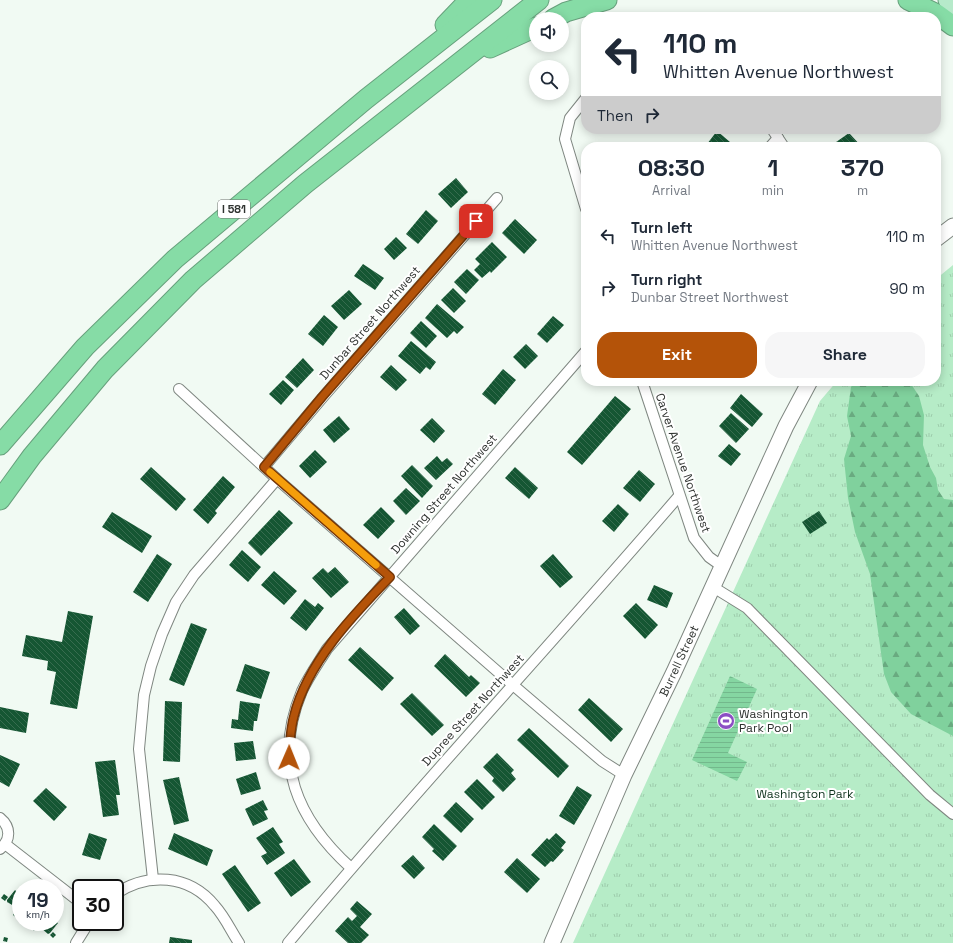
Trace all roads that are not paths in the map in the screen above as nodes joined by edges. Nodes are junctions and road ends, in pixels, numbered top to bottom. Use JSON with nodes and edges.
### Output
{"nodes":[{"id":1,"x":469,"y":0,"type":"edge"},
{"id":2,"x":492,"y":0,"type":"edge"},
{"id":3,"x":539,"y":0,"type":"edge"},
{"id":4,"x":607,"y":0,"type":"edge"},
{"id":5,"x":908,"y":0,"type":"edge"},
{"id":6,"x":947,"y":0,"type":"edge"},
{"id":7,"x":953,"y":11,"type":"edge"},
{"id":8,"x":569,"y":12,"type":"edge"},
{"id":9,"x":933,"y":12,"type":"edge"},
{"id":10,"x":941,"y":17,"type":"edge"},
{"id":11,"x":953,"y":26,"type":"edge"},
{"id":12,"x":529,"y":30,"type":"edge"},
{"id":13,"x":458,"y":64,"type":"junction"},
{"id":14,"x":390,"y":80,"type":"junction"},
{"id":15,"x":581,"y":104,"type":"edge"},
{"id":16,"x":775,"y":134,"type":"edge"},
{"id":17,"x":778,"y":138,"type":"junction"},
{"id":18,"x":774,"y":142,"type":"edge"},
{"id":19,"x":781,"y":142,"type":"edge"},
{"id":20,"x":581,"y":192,"type":"edge"},
{"id":21,"x":497,"y":198,"type":"dead end"},
{"id":22,"x":953,"y":226,"type":"edge"},
{"id":23,"x":941,"y":235,"type":"edge"},
{"id":24,"x":581,"y":357,"type":"edge"},
{"id":25,"x":644,"y":386,"type":"edge"},
{"id":26,"x":807,"y":386,"type":"edge"},
{"id":27,"x":179,"y":389,"type":"dead end"},
{"id":28,"x":0,"y":445,"type":"edge"},
{"id":29,"x":264,"y":467,"type":"junction"},
{"id":30,"x":277,"y":479,"type":"junction"},
{"id":31,"x":679,"y":496,"type":"junction"},
{"id":32,"x":0,"y":500,"type":"edge"},
{"id":33,"x":723,"y":567,"type":"junction"},
{"id":34,"x":390,"y":577,"type":"junction"},
{"id":35,"x":713,"y":588,"type":"junction"},
{"id":36,"x":513,"y":685,"type":"junction"},
{"id":37,"x":624,"y":775,"type":"junction"},
{"id":38,"x":953,"y":814,"type":"edge"},
{"id":39,"x":0,"y":818,"type":"edge"},
{"id":40,"x":3,"y":847,"type":"edge"},
{"id":41,"x":351,"y":868,"type":"junction"},
{"id":42,"x":153,"y":879,"type":"junction"},
{"id":43,"x":124,"y":889,"type":"edge"},
{"id":44,"x":72,"y":897,"type":"edge"},
{"id":45,"x":83,"y":931,"type":"edge"},
{"id":46,"x":76,"y":943,"type":"edge"},
{"id":47,"x":239,"y":943,"type":"edge"},
{"id":48,"x":288,"y":943,"type":"edge"},
{"id":49,"x":552,"y":943,"type":"edge"}],
"edges":[{"from":1,"to":14,"type":"highway"},
{"from":2,"to":14,"type":"highway","number":"I 581"},
{"from":3,"to":13,"type":"highway","number":"I 581"},
{"from":4,"to":8,"type":"highway"},
{"from":5,"to":9,"type":"highway"},
{"from":6,"to":7,"type":"main road"},
{"from":10,"to":11,"type":"highway"},
{"from":12,"to":13,"type":"highway"},
{"from":13,"to":32,"type":"highway","number":"I 581"},
{"from":14,"to":28,"type":"highway","number":"I 581"},
{"from":15,"to":20,"type":"street"},
{"from":16,"to":17,"type":"street"},
{"from":17,"to":18,"type":"street"},
{"from":17,"to":19,"type":"street"},
{"from":21,"to":29,"type":"street","name":"Dunbar Street Northwest"},
{"from":22,"to":23,"type":"street"},
{"from":24,"to":34,"type":"street","name":"Downing Street Northwest"},
{"from":25,"to":31,"type":"street","name":"Carver Avenue Northwest"},
{"from":26,"to":33,"type":"street","name":"Burrell Street"},
{"from":27,"to":29,"type":"street"},
{"from":29,"to":30,"type":"street"},
{"from":30,"to":34,"type":"street"},
{"from":30,"to":42,"type":"street"},
{"from":31,"to":33,"type":"street","name":"Carver Avenue Northwest"},
{"from":31,"to":36,"type":"street","name":"Dupree Street Northwest"},
{"from":33,"to":35,"type":"street","name":"Burrell Street"},
{"from":34,"to":36,"type":"street"},
{"from":34,"to":41,"type":"street","name":"Downing Street Northwest"},
{"from":35,"to":37,"type":"street","name":"Burrell Street"},
{"from":35,"to":38,"type":"street"},
{"from":36,"to":37,"type":"street"},
{"from":36,"to":41,"type":"street","name":"Dupree Street Northwest"},
{"from":37,"to":49,"type":"street","name":"Burrell Street"},
{"from":39,"to":40,"type":"street"},
{"from":40,"to":44,"type":"street"},
{"from":41,"to":48,"type":"street","name":"Dupree Street Northwest"},
{"from":42,"to":43,"type":"street"},
{"from":42,"to":47,"type":"street"},
{"from":45,"to":46,"type":"street"}]}
